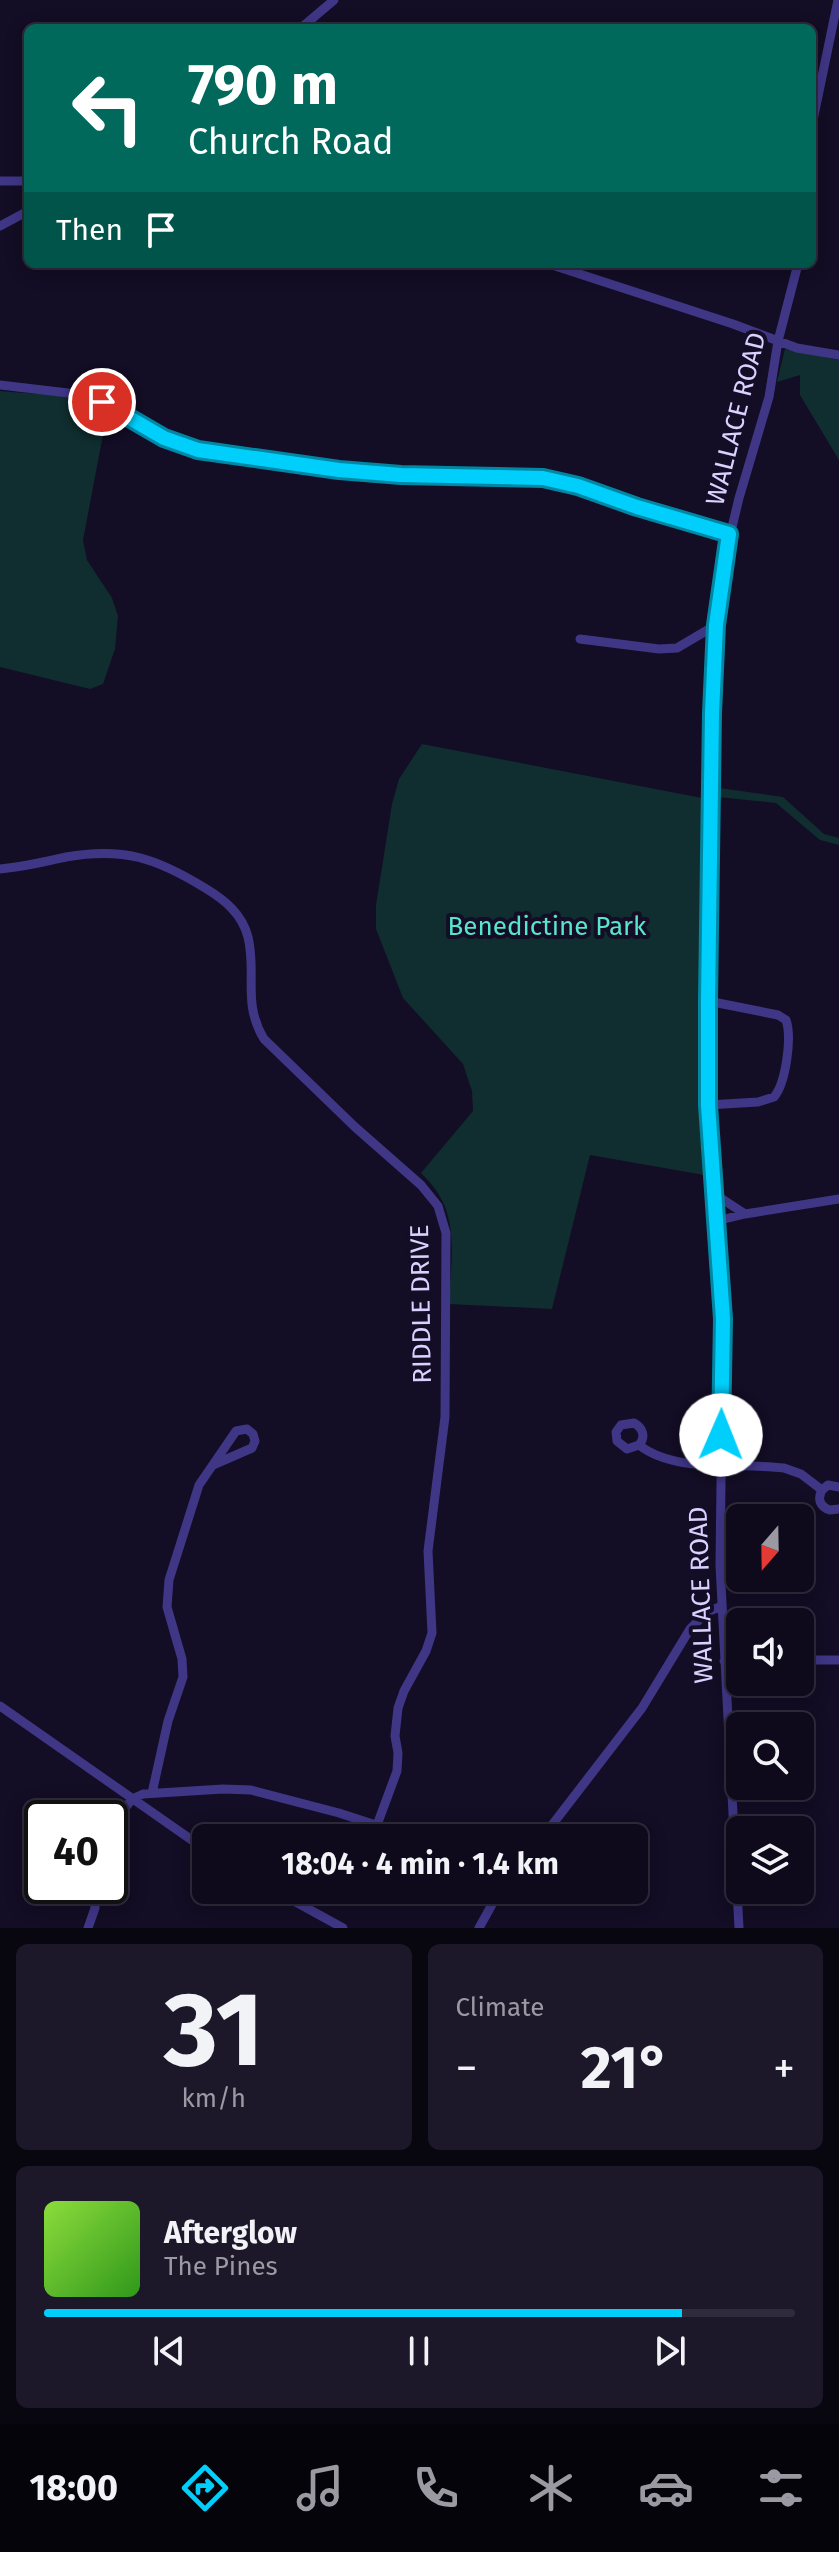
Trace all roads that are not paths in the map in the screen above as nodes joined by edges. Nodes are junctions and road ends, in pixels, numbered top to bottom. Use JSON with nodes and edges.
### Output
{"nodes":[{"id":1,"x":334,"y":0,"type":"edge"},
{"id":2,"x":838,"y":0,"type":"edge"},
{"id":3,"x":306,"y":24,"type":"edge"},
{"id":4,"x":816,"y":106,"type":"edge"},
{"id":5,"x":0,"y":181,"type":"edge"},
{"id":6,"x":24,"y":181,"type":"edge"},
{"id":7,"x":24,"y":213,"type":"edge"},
{"id":8,"x":0,"y":226,"type":"edge"},
{"id":9,"x":561,"y":268,"type":"edge"},
{"id":10,"x":797,"y":268,"type":"edge"},
{"id":11,"x":778,"y":341,"type":"junction"},
{"id":12,"x":839,"y":355,"type":"edge"},
{"id":13,"x":0,"y":385,"type":"edge"},
{"id":14,"x":729,"y":534,"type":"junction"},
{"id":15,"x":716,"y":625,"type":"junction"},
{"id":16,"x":580,"y":639,"type":"dead end"},
{"id":17,"x":0,"y":869,"type":"edge"},
{"id":18,"x":708,"y":1001,"type":"junction"},
{"id":19,"x":708,"y":1105,"type":"junction"},
{"id":20,"x":713,"y":1193,"type":"junction"},
{"id":21,"x":839,"y":1199,"type":"edge"},
{"id":22,"x":745,"y":1214,"type":"junction"},
{"id":23,"x":716,"y":1221,"type":"junction"},
{"id":24,"x":639,"y":1445,"type":"dead end"},
{"id":25,"x":721,"y":1464,"type":"junction"},
{"id":26,"x":213,"y":1465,"type":"junction"},
{"id":27,"x":839,"y":1487,"type":"edge"},
{"id":28,"x":822,"y":1490,"type":"junction"},
{"id":29,"x":839,"y":1509,"type":"edge"},
{"id":30,"x":722,"y":1606,"type":"junction"},
{"id":31,"x":814,"y":1660,"type":"edge"},
{"id":32,"x":839,"y":1660,"type":"edge"},
{"id":33,"x":724,"y":1661,"type":"joint"},
{"id":34,"x":0,"y":1706,"type":"edge"},
{"id":35,"x":152,"y":1793,"type":"junction"},
{"id":36,"x":132,"y":1799,"type":"junction"},
{"id":37,"x":128,"y":1804,"type":"edge"},
{"id":38,"x":374,"y":1824,"type":"edge"},
{"id":39,"x":377,"y":1824,"type":"edge"},
{"id":40,"x":553,"y":1824,"type":"edge"},
{"id":41,"x":192,"y":1840,"type":"edge"},
{"id":42,"x":95,"y":1904,"type":"edge"},
{"id":43,"x":299,"y":1904,"type":"edge"},
{"id":44,"x":492,"y":1904,"type":"edge"},
{"id":45,"x":88,"y":1928,"type":"edge"},
{"id":46,"x":343,"y":1928,"type":"edge"},
{"id":47,"x":479,"y":1928,"type":"edge"},
{"id":48,"x":739,"y":1928,"type":"edge"}],
"edges":[{"from":1,"to":3,"type":"street"},
{"from":2,"to":4,"type":"street"},
{"from":5,"to":6,"type":"street"},
{"from":7,"to":8,"type":"street"},
{"from":9,"to":11,"type":"street"},
{"from":10,"to":11,"type":"street","name":"WALLACE ROAD"},
{"from":11,"to":12,"type":"street"},
{"from":11,"to":14,"type":"street","name":"WALLACE ROAD"},
{"from":13,"to":14,"type":"street"},
{"from":14,"to":15,"type":"street","name":"WALLACE ROAD"},
{"from":15,"to":16,"type":"street"},
{"from":15,"to":18,"type":"street","name":"WALLACE ROAD"},
{"from":17,"to":39,"type":"street","name":"RIDDLE DRIVE"},
{"from":18,"to":19,"type":"street","name":"WALLACE ROAD"},
{"from":18,"to":19,"type":"street"},
{"from":19,"to":20,"type":"street","name":"WALLACE ROAD"},
{"from":20,"to":22,"type":"street"},
{"from":20,"to":23,"type":"street","name":"WALLACE ROAD"},
{"from":21,"to":22,"type":"street"},
{"from":22,"to":23,"type":"street"},
{"from":23,"to":25,"type":"street","name":"WALLACE ROAD"},
{"from":24,"to":25,"type":"street"},
{"from":25,"to":28,"type":"street"},
{"from":25,"to":30,"type":"street","name":"WALLACE ROAD"},
{"from":26,"to":26,"type":"street"},
{"from":26,"to":35,"type":"street"},
{"from":27,"to":28,"type":"street"},
{"from":28,"to":29,"type":"street"},
{"from":30,"to":33,"type":"street","name":"WALLACE ROAD"},
{"from":30,"to":40,"type":"street"},
{"from":31,"to":32,"type":"street"},
{"from":33,"to":48,"type":"street","name":"WALLACE ROAD"},
{"from":34,"to":36,"type":"street"},
{"from":35,"to":36,"type":"street"},
{"from":35,"to":38,"type":"street"},
{"from":36,"to":37,"type":"street"},
{"from":36,"to":41,"type":"street"},
{"from":42,"to":45,"type":"street"},
{"from":43,"to":46,"type":"street"},
{"from":44,"to":47,"type":"street"}]}
